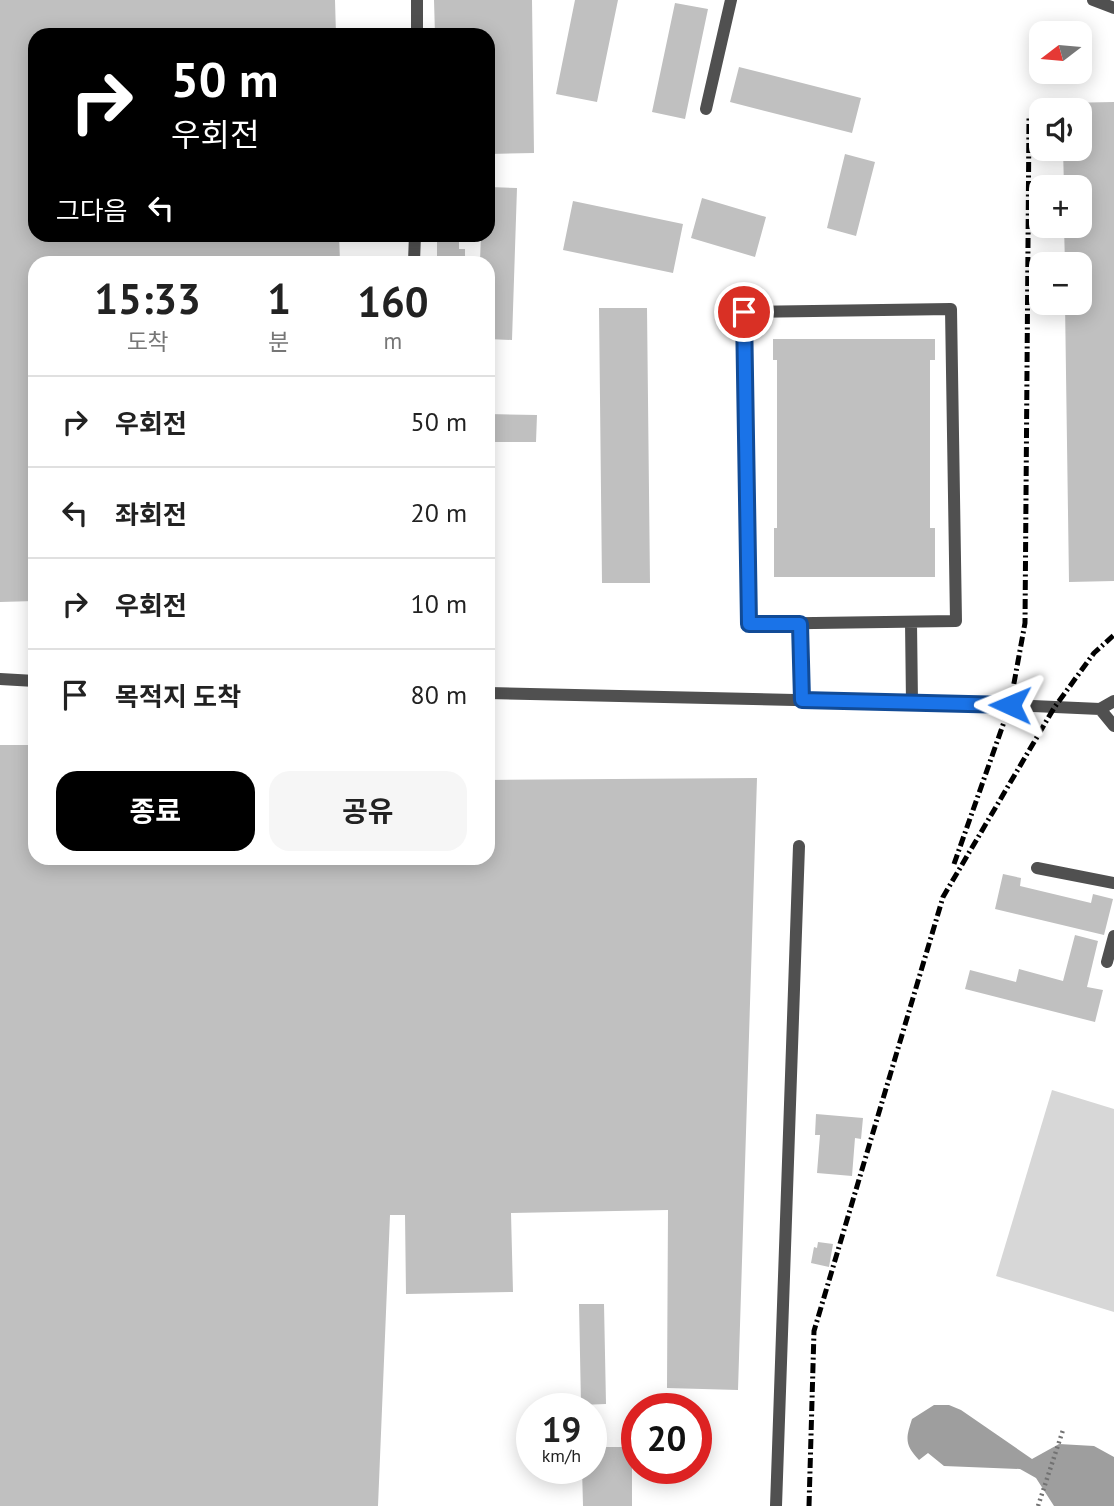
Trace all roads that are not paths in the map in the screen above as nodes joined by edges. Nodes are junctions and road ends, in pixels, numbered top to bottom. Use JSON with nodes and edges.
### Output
{"nodes":[{"id":1,"x":417,"y":0,"type":"edge"},
{"id":2,"x":731,"y":0,"type":"edge"},
{"id":3,"x":1093,"y":0,"type":"edge"},
{"id":4,"x":1114,"y":8,"type":"edge"},
{"id":5,"x":417,"y":28,"type":"edge"},
{"id":6,"x":706,"y":109,"type":"dead end"},
{"id":7,"x":911,"y":622,"type":"junction"},
{"id":8,"x":800,"y":624,"type":"junction"},
{"id":9,"x":0,"y":679,"type":"edge"},
{"id":10,"x":28,"y":681,"type":"edge"},
{"id":11,"x":495,"y":693,"type":"edge"},
{"id":12,"x":802,"y":700,"type":"junction"},
{"id":13,"x":1114,"y":701,"type":"edge"},
{"id":14,"x":912,"y":703,"type":"junction"},
{"id":15,"x":1100,"y":709,"type":"junction"},
{"id":16,"x":1114,"y":726,"type":"edge"},
{"id":17,"x":799,"y":846,"type":"dead end"},
{"id":18,"x":1037,"y":868,"type":"dead end"},
{"id":19,"x":1114,"y":883,"type":"edge"},
{"id":20,"x":1114,"y":936,"type":"edge"},
{"id":21,"x":1107,"y":962,"type":"dead end"},
{"id":22,"x":776,"y":1506,"type":"edge"}],
"edges":[{"from":1,"to":5,"type":"lane"},
{"from":2,"to":6,"type":"lane"},
{"from":3,"to":4,"type":"lane"},
{"from":7,"to":8,"type":"lane"},
{"from":7,"to":8,"type":"lane"},
{"from":7,"to":14,"type":"lane"},
{"from":8,"to":12,"type":"lane"},
{"from":9,"to":10,"type":"lane"},
{"from":11,"to":12,"type":"lane"},
{"from":12,"to":14,"type":"lane"},
{"from":13,"to":15,"type":"lane"},
{"from":14,"to":15,"type":"lane"},
{"from":15,"to":16,"type":"lane"},
{"from":17,"to":22,"type":"lane"},
{"from":18,"to":19,"type":"lane"},
{"from":20,"to":21,"type":"lane"}]}
